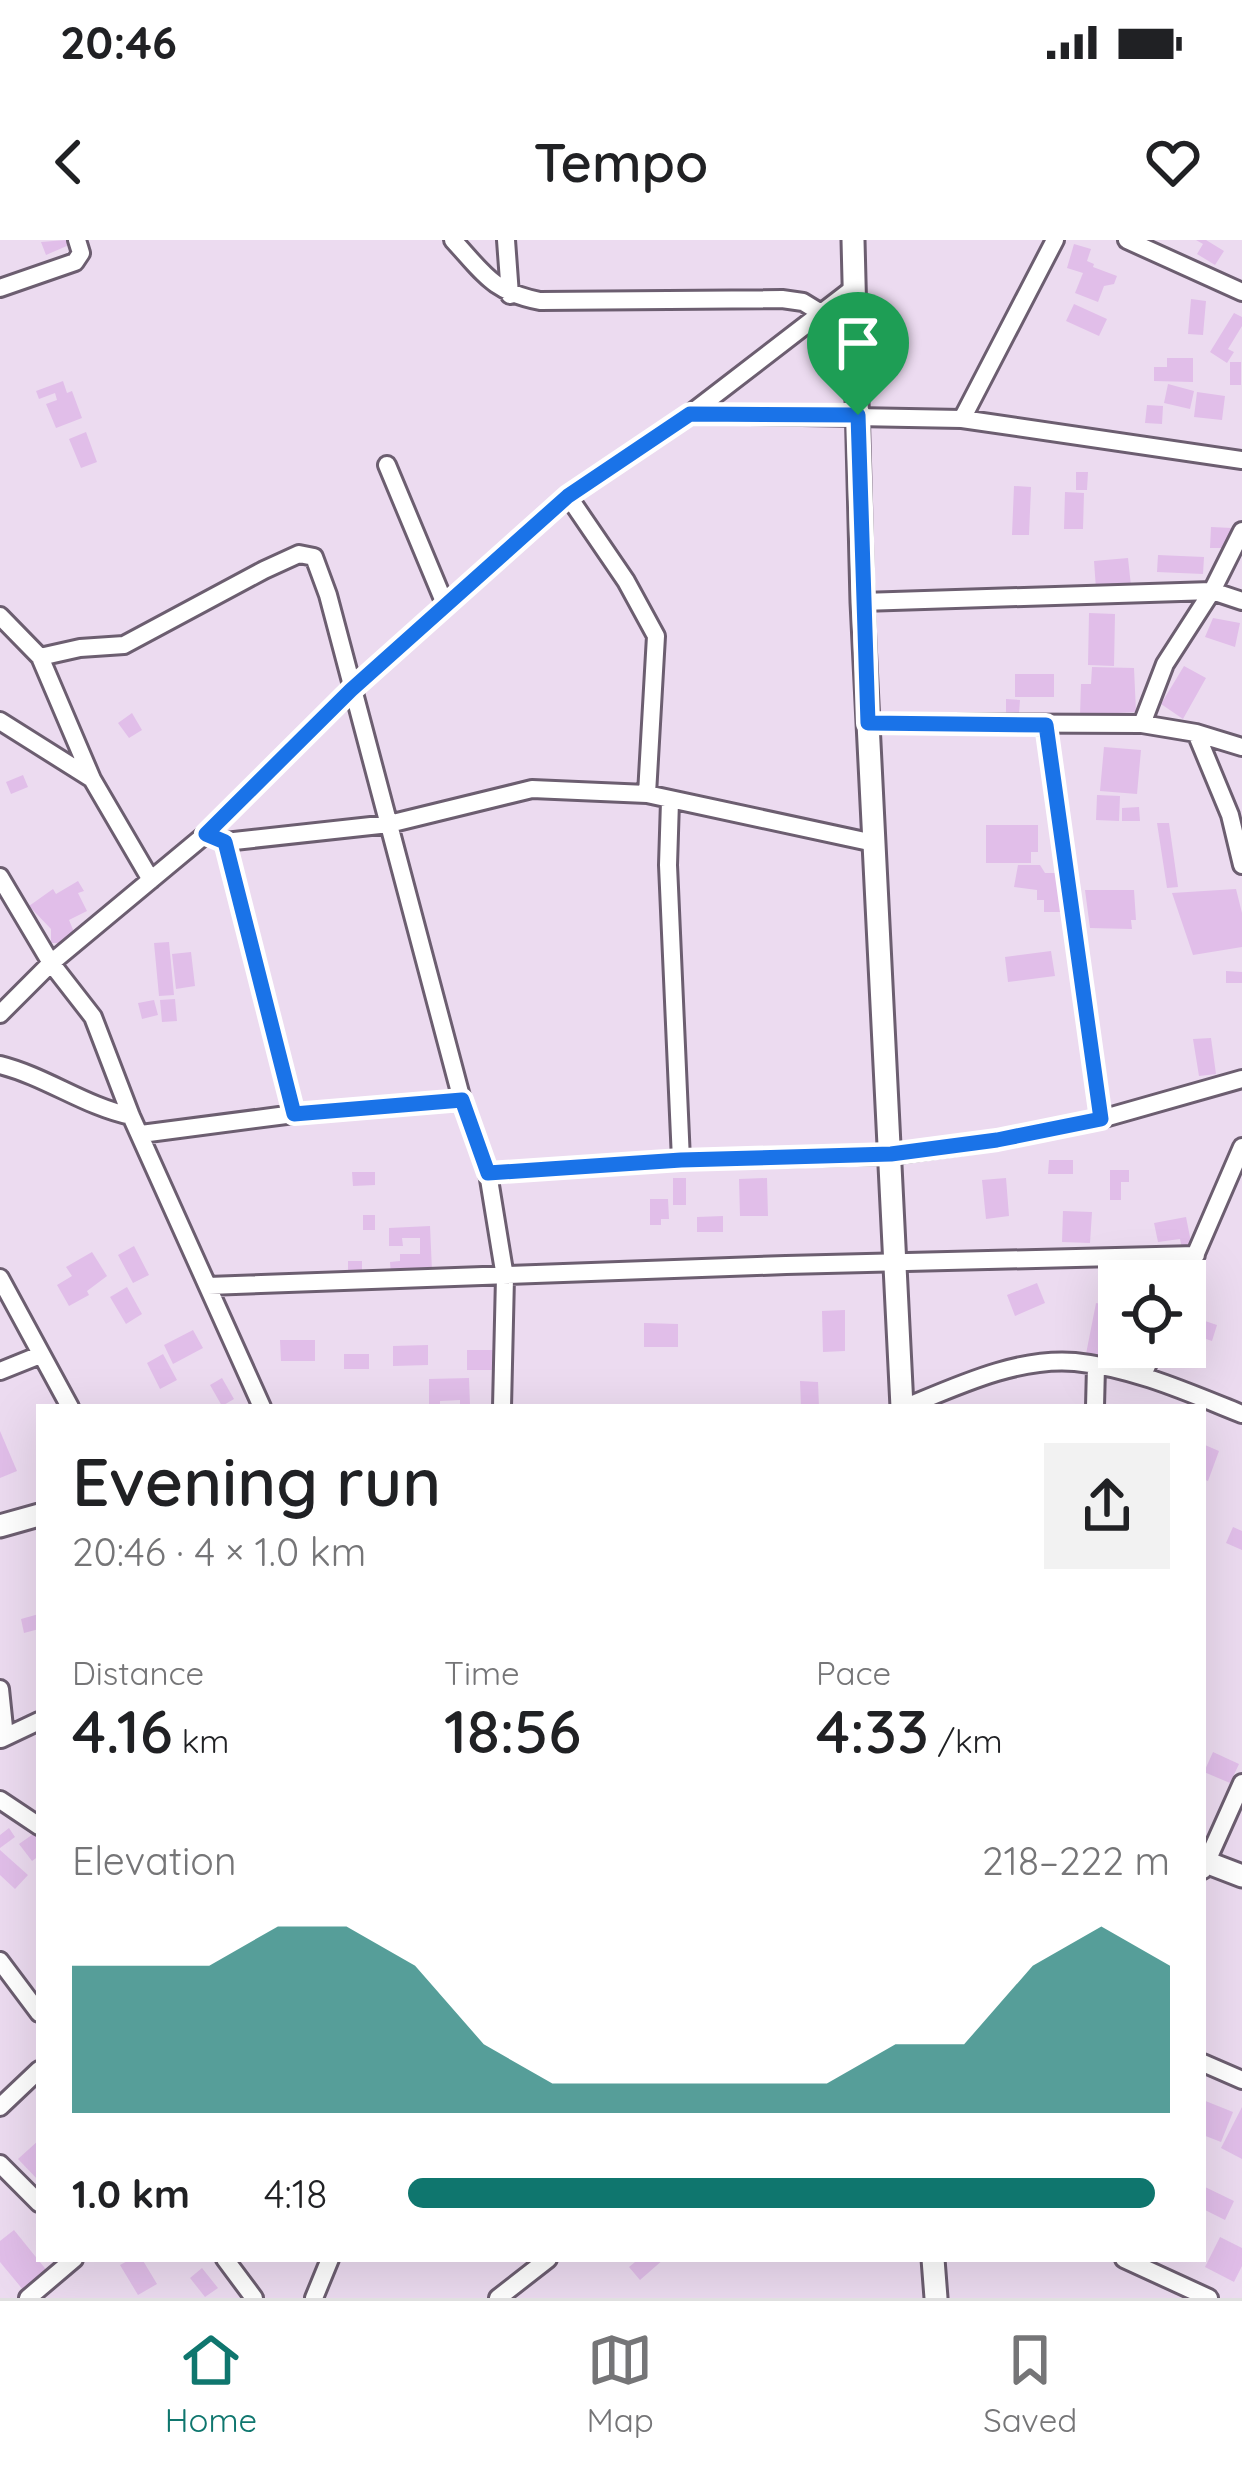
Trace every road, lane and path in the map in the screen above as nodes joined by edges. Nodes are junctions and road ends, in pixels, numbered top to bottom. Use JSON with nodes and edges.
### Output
{"nodes":[{"id":1,"x":77,"y":240,"type":"edge"},
{"id":2,"x":453,"y":240,"type":"edge"},
{"id":3,"x":506,"y":240,"type":"edge"},
{"id":4,"x":853,"y":240,"type":"edge"},
{"id":5,"x":1055,"y":240,"type":"edge"},
{"id":6,"x":1126,"y":240,"type":"edge"},
{"id":7,"x":855,"y":287,"type":"junction"},
{"id":8,"x":0,"y":288,"type":"edge"},
{"id":9,"x":1242,"y":292,"type":"edge"},
{"id":10,"x":510,"y":295,"type":"junction"},
{"id":11,"x":821,"y":313,"type":"junction"},
{"id":12,"x":690,"y":414,"type":"junction"},
{"id":13,"x":858,"y":415,"type":"junction"},
{"id":14,"x":962,"y":419,"type":"junction"},
{"id":15,"x":1242,"y":460,"type":"edge"},
{"id":16,"x":387,"y":465,"type":"dead end"},
{"id":17,"x":568,"y":496,"type":"junction"},
{"id":18,"x":1242,"y":531,"type":"edge"},
{"id":19,"x":1212,"y":591,"type":"junction"},
{"id":20,"x":862,"y":602,"type":"junction"},
{"id":21,"x":1242,"y":602,"type":"edge"},
{"id":22,"x":445,"y":604,"type":"junction"},
{"id":23,"x":0,"y":616,"type":"edge"},
{"id":24,"x":40,"y":657,"type":"junction"},
{"id":25,"x":351,"y":690,"type":"junction"},
{"id":26,"x":0,"y":721,"type":"edge"},
{"id":27,"x":868,"y":723,"type":"junction"},
{"id":28,"x":1142,"y":724,"type":"junction"},
{"id":29,"x":1046,"y":725,"type":"junction"},
{"id":30,"x":1196,"y":733,"type":"junction"},
{"id":31,"x":1242,"y":747,"type":"edge"},
{"id":32,"x":92,"y":779,"type":"junction"},
{"id":33,"x":647,"y":794,"type":"junction"},
{"id":34,"x":670,"y":800,"type":"junction"},
{"id":35,"x":389,"y":824,"type":"junction"},
{"id":36,"x":206,"y":834,"type":"junction"},
{"id":37,"x":225,"y":842,"type":"junction"},
{"id":38,"x":874,"y":843,"type":"junction"},
{"id":39,"x":1242,"y":865,"type":"edge"},
{"id":40,"x":0,"y":877,"type":"edge"},
{"id":41,"x":151,"y":880,"type":"junction"},
{"id":42,"x":51,"y":962,"type":"junction"},
{"id":43,"x":0,"y":1014,"type":"edge"},
{"id":44,"x":0,"y":1065,"type":"edge"},
{"id":45,"x":1242,"y":1079,"type":"edge"},
{"id":46,"x":462,"y":1100,"type":"junction"},
{"id":47,"x":294,"y":1114,"type":"junction"},
{"id":48,"x":130,"y":1116,"type":"junction"},
{"id":49,"x":1101,"y":1119,"type":"junction"},
{"id":50,"x":141,"y":1134,"type":"junction"},
{"id":51,"x":1242,"y":1147,"type":"edge"},
{"id":52,"x":891,"y":1154,"type":"junction"},
{"id":53,"x":681,"y":1160,"type":"junction"},
{"id":54,"x":488,"y":1173,"type":"junction"},
{"id":55,"x":1234,"y":1187,"type":"edge"},
{"id":56,"x":1196,"y":1255,"type":"junction"},
{"id":57,"x":1194,"y":1260,"type":"edge"},
{"id":58,"x":895,"y":1264,"type":"junction"},
{"id":59,"x":505,"y":1277,"type":"junction"},
{"id":60,"x":0,"y":1278,"type":"edge"},
{"id":61,"x":208,"y":1286,"type":"junction"},
{"id":62,"x":40,"y":1355,"type":"junction"},
{"id":63,"x":1096,"y":1366,"type":"junction"},
{"id":64,"x":1146,"y":1368,"type":"edge"},
{"id":65,"x":0,"y":1371,"type":"edge"},
{"id":66,"x":1143,"y":1375,"type":"junction"},
{"id":67,"x":68,"y":1404,"type":"edge"},
{"id":68,"x":261,"y":1404,"type":"edge"},
{"id":69,"x":502,"y":1404,"type":"edge"},
{"id":70,"x":904,"y":1404,"type":"edge"},
{"id":71,"x":911,"y":1404,"type":"edge"},
{"id":72,"x":1095,"y":1404,"type":"edge"},
{"id":73,"x":1242,"y":1414,"type":"edge"},
{"id":74,"x":36,"y":1516,"type":"edge"},
{"id":75,"x":0,"y":1526,"type":"edge"},
{"id":76,"x":0,"y":1688,"type":"edge"},
{"id":77,"x":36,"y":1722,"type":"edge"},
{"id":78,"x":3,"y":1738,"type":"edge"},
{"id":79,"x":1242,"y":1783,"type":"edge"},
{"id":80,"x":0,"y":1800,"type":"edge"},
{"id":81,"x":36,"y":1824,"type":"edge"},
{"id":82,"x":1206,"y":1860,"type":"edge"},
{"id":83,"x":1206,"y":1865,"type":"edge"},
{"id":84,"x":1242,"y":1876,"type":"edge"},
{"id":85,"x":0,"y":1961,"type":"edge"},
{"id":86,"x":36,"y":2009,"type":"edge"},
{"id":87,"x":1206,"y":2064,"type":"edge"},
{"id":88,"x":36,"y":2073,"type":"edge"},
{"id":89,"x":1242,"y":2080,"type":"edge"},
{"id":90,"x":0,"y":2108,"type":"edge"},
{"id":91,"x":0,"y":2164,"type":"edge"},
{"id":92,"x":36,"y":2200,"type":"edge"},
{"id":93,"x":70,"y":2262,"type":"edge"},
{"id":94,"x":227,"y":2262,"type":"edge"},
{"id":95,"x":329,"y":2262,"type":"edge"},
{"id":96,"x":544,"y":2262,"type":"edge"},
{"id":97,"x":933,"y":2262,"type":"edge"},
{"id":98,"x":1131,"y":2262,"type":"edge"},
{"id":99,"x":245,"y":2295,"type":"edge"},
{"id":100,"x":28,"y":2298,"type":"edge"},
{"id":101,"x":314,"y":2298,"type":"edge"},
{"id":102,"x":498,"y":2298,"type":"edge"},
{"id":103,"x":936,"y":2298,"type":"edge"},
{"id":104,"x":1209,"y":2298,"type":"edge"}],
"edges":[{"from":1,"to":8,"type":"street"},
{"from":2,"to":10,"type":"street"},
{"from":3,"to":10,"type":"street"},
{"from":4,"to":7,"type":"street"},
{"from":5,"to":14,"type":"street"},
{"from":6,"to":9,"type":"street"},
{"from":7,"to":11,"type":"street"},
{"from":7,"to":13,"type":"street"},
{"from":10,"to":11,"type":"street"},
{"from":11,"to":12,"type":"street"},
{"from":12,"to":13,"type":"street"},
{"from":12,"to":17,"type":"street"},
{"from":13,"to":14,"type":"street"},
{"from":13,"to":20,"type":"street"},
{"from":14,"to":15,"type":"street"},
{"from":16,"to":22,"type":"street"},
{"from":17,"to":22,"type":"street"},
{"from":17,"to":33,"type":"street"},
{"from":18,"to":19,"type":"street"},
{"from":19,"to":20,"type":"street"},
{"from":19,"to":21,"type":"street"},
{"from":19,"to":28,"type":"street"},
{"from":20,"to":27,"type":"street"},
{"from":22,"to":25,"type":"street"},
{"from":23,"to":24,"type":"street"},
{"from":24,"to":25,"type":"street"},
{"from":24,"to":32,"type":"street"},
{"from":25,"to":35,"type":"street"},
{"from":25,"to":36,"type":"street"},
{"from":26,"to":32,"type":"street"},
{"from":27,"to":29,"type":"street"},
{"from":27,"to":38,"type":"street"},
{"from":28,"to":29,"type":"street"},
{"from":28,"to":30,"type":"street"},
{"from":29,"to":49,"type":"street"},
{"from":30,"to":31,"type":"street"},
{"from":30,"to":39,"type":"street"},
{"from":32,"to":41,"type":"street"},
{"from":33,"to":34,"type":"street"},
{"from":33,"to":35,"type":"street"},
{"from":34,"to":38,"type":"street"},
{"from":34,"to":53,"type":"street"},
{"from":35,"to":37,"type":"street"},
{"from":35,"to":46,"type":"street"},
{"from":36,"to":37,"type":"street"},
{"from":36,"to":41,"type":"street"},
{"from":37,"to":47,"type":"street"},
{"from":38,"to":52,"type":"street"},
{"from":40,"to":42,"type":"street"},
{"from":41,"to":42,"type":"street"},
{"from":42,"to":43,"type":"street"},
{"from":42,"to":48,"type":"street"},
{"from":44,"to":48,"type":"street"},
{"from":45,"to":49,"type":"street"},
{"from":46,"to":47,"type":"street"},
{"from":46,"to":54,"type":"street"},
{"from":47,"to":50,"type":"street"},
{"from":48,"to":50,"type":"street"},
{"from":49,"to":52,"type":"street"},
{"from":50,"to":61,"type":"street"},
{"from":51,"to":55,"type":"street"},
{"from":52,"to":53,"type":"street"},
{"from":52,"to":58,"type":"street"},
{"from":53,"to":54,"type":"street"},
{"from":54,"to":59,"type":"street"},
{"from":55,"to":56,"type":"street"},
{"from":56,"to":57,"type":"street"},
{"from":56,"to":58,"type":"street"},
{"from":58,"to":59,"type":"street"},
{"from":58,"to":70,"type":"street"},
{"from":59,"to":61,"type":"street"},
{"from":59,"to":69,"type":"street"},
{"from":60,"to":62,"type":"street"},
{"from":61,"to":68,"type":"street"},
{"from":62,"to":65,"type":"street"},
{"from":62,"to":67,"type":"street"},
{"from":63,"to":66,"type":"street"},
{"from":63,"to":71,"type":"street"},
{"from":63,"to":72,"type":"street"},
{"from":64,"to":66,"type":"street"},
{"from":66,"to":73,"type":"street"},
{"from":74,"to":75,"type":"street"},
{"from":76,"to":78,"type":"street"},
{"from":77,"to":78,"type":"street"},
{"from":79,"to":82,"type":"street"},
{"from":80,"to":81,"type":"street"},
{"from":83,"to":84,"type":"street"},
{"from":85,"to":86,"type":"street"},
{"from":87,"to":89,"type":"street"},
{"from":88,"to":90,"type":"street"},
{"from":91,"to":92,"type":"street"},
{"from":93,"to":100,"type":"street"},
{"from":94,"to":99,"type":"street"},
{"from":95,"to":101,"type":"street"},
{"from":96,"to":102,"type":"street"},
{"from":97,"to":103,"type":"street"},
{"from":98,"to":104,"type":"street"}]}
